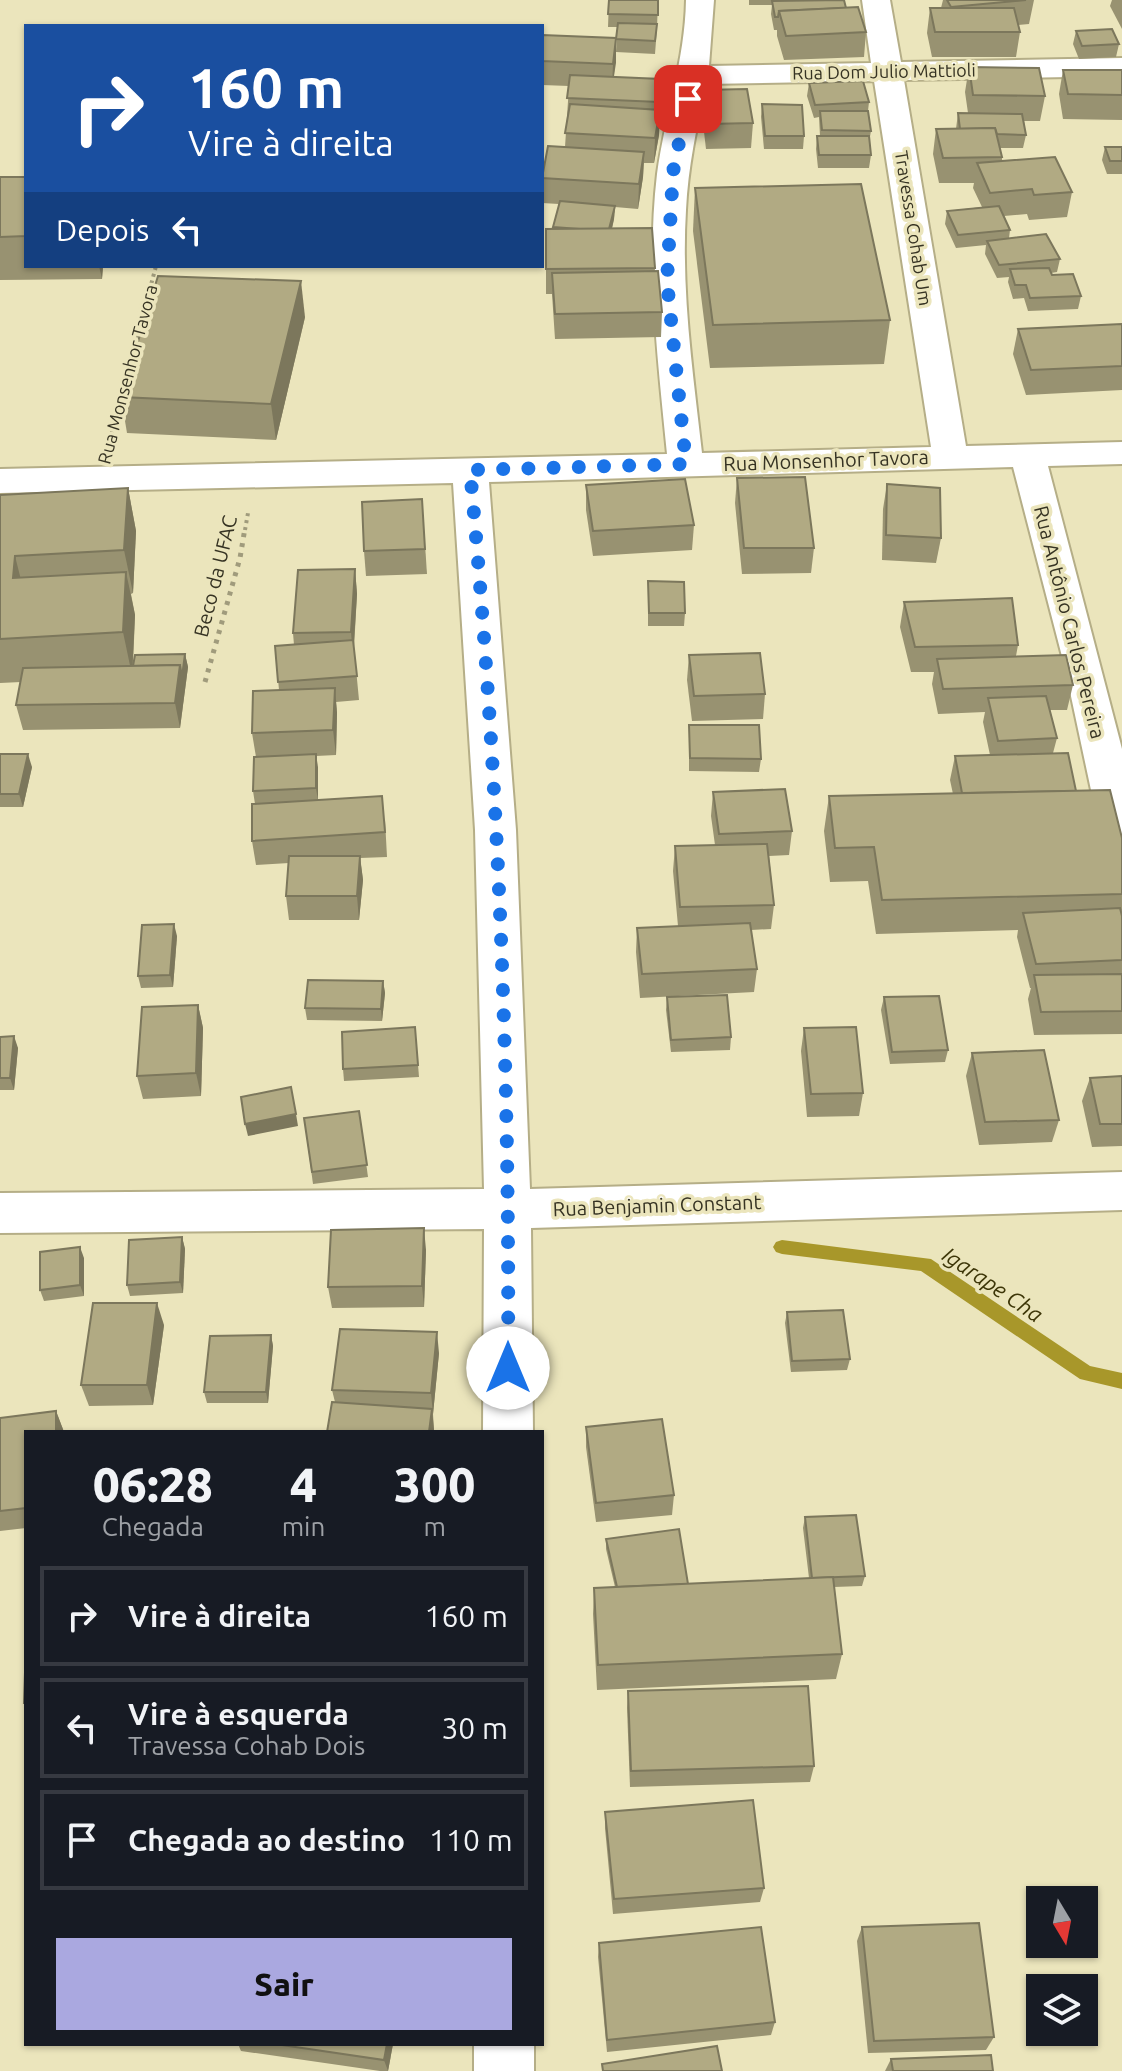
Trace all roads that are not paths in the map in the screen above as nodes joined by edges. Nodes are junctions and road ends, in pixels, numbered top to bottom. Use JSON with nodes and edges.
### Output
{"nodes":[{"id":1,"x":700,"y":0,"type":"edge"},
{"id":2,"x":876,"y":0,"type":"edge"},
{"id":3,"x":1122,"y":67,"type":"edge"},
{"id":4,"x":889,"y":71,"type":"junction"},
{"id":5,"x":694,"y":75,"type":"junction"},
{"id":6,"x":1122,"y":453,"type":"edge"},
{"id":7,"x":1027,"y":455,"type":"junction"},
{"id":8,"x":950,"y":457,"type":"junction"},
{"id":9,"x":686,"y":464,"type":"junction"},
{"id":10,"x":470,"y":470,"type":"junction"},
{"id":11,"x":0,"y":481,"type":"edge"},
{"id":12,"x":1122,"y":837,"type":"edge"},
{"id":13,"x":1122,"y":1191,"type":"edge"},
{"id":14,"x":509,"y":1209,"type":"junction"},
{"id":15,"x":0,"y":1213,"type":"edge"},
{"id":16,"x":508,"y":1430,"type":"edge"},
{"id":17,"x":504,"y":2046,"type":"edge"},
{"id":18,"x":504,"y":2071,"type":"edge"}],
"edges":[{"from":1,"to":5,"type":"street"},
{"from":2,"to":4,"type":"street","name":"Travessa Cohab Um"},
{"from":3,"to":4,"type":"street","name":"Rua Dom Julio Mattioli"},
{"from":4,"to":5,"type":"street","name":"Rua Dom Julio Mattioli"},
{"from":4,"to":8,"type":"street","name":"Travessa Cohab Um"},
{"from":5,"to":9,"type":"street"},
{"from":6,"to":7,"type":"street","name":"Rua Monsenhor Tavora"},
{"from":7,"to":8,"type":"street","name":"Rua Monsenhor Tavora"},
{"from":7,"to":12,"type":"street","name":"Rua Antônio Carlos Pereira"},
{"from":8,"to":9,"type":"street","name":"Rua Monsenhor Tavora"},
{"from":9,"to":10,"type":"street","name":"Rua Monsenhor Tavora"},
{"from":10,"to":11,"type":"street","name":"Rua Monsenhor Tavora"},
{"from":10,"to":14,"type":"street"},
{"from":13,"to":14,"type":"street","name":"Rua Benjamin Constant"},
{"from":14,"to":15,"type":"street","name":"Rua Benjamin Constant"},
{"from":14,"to":16,"type":"street"},
{"from":17,"to":18,"type":"street"}]}
